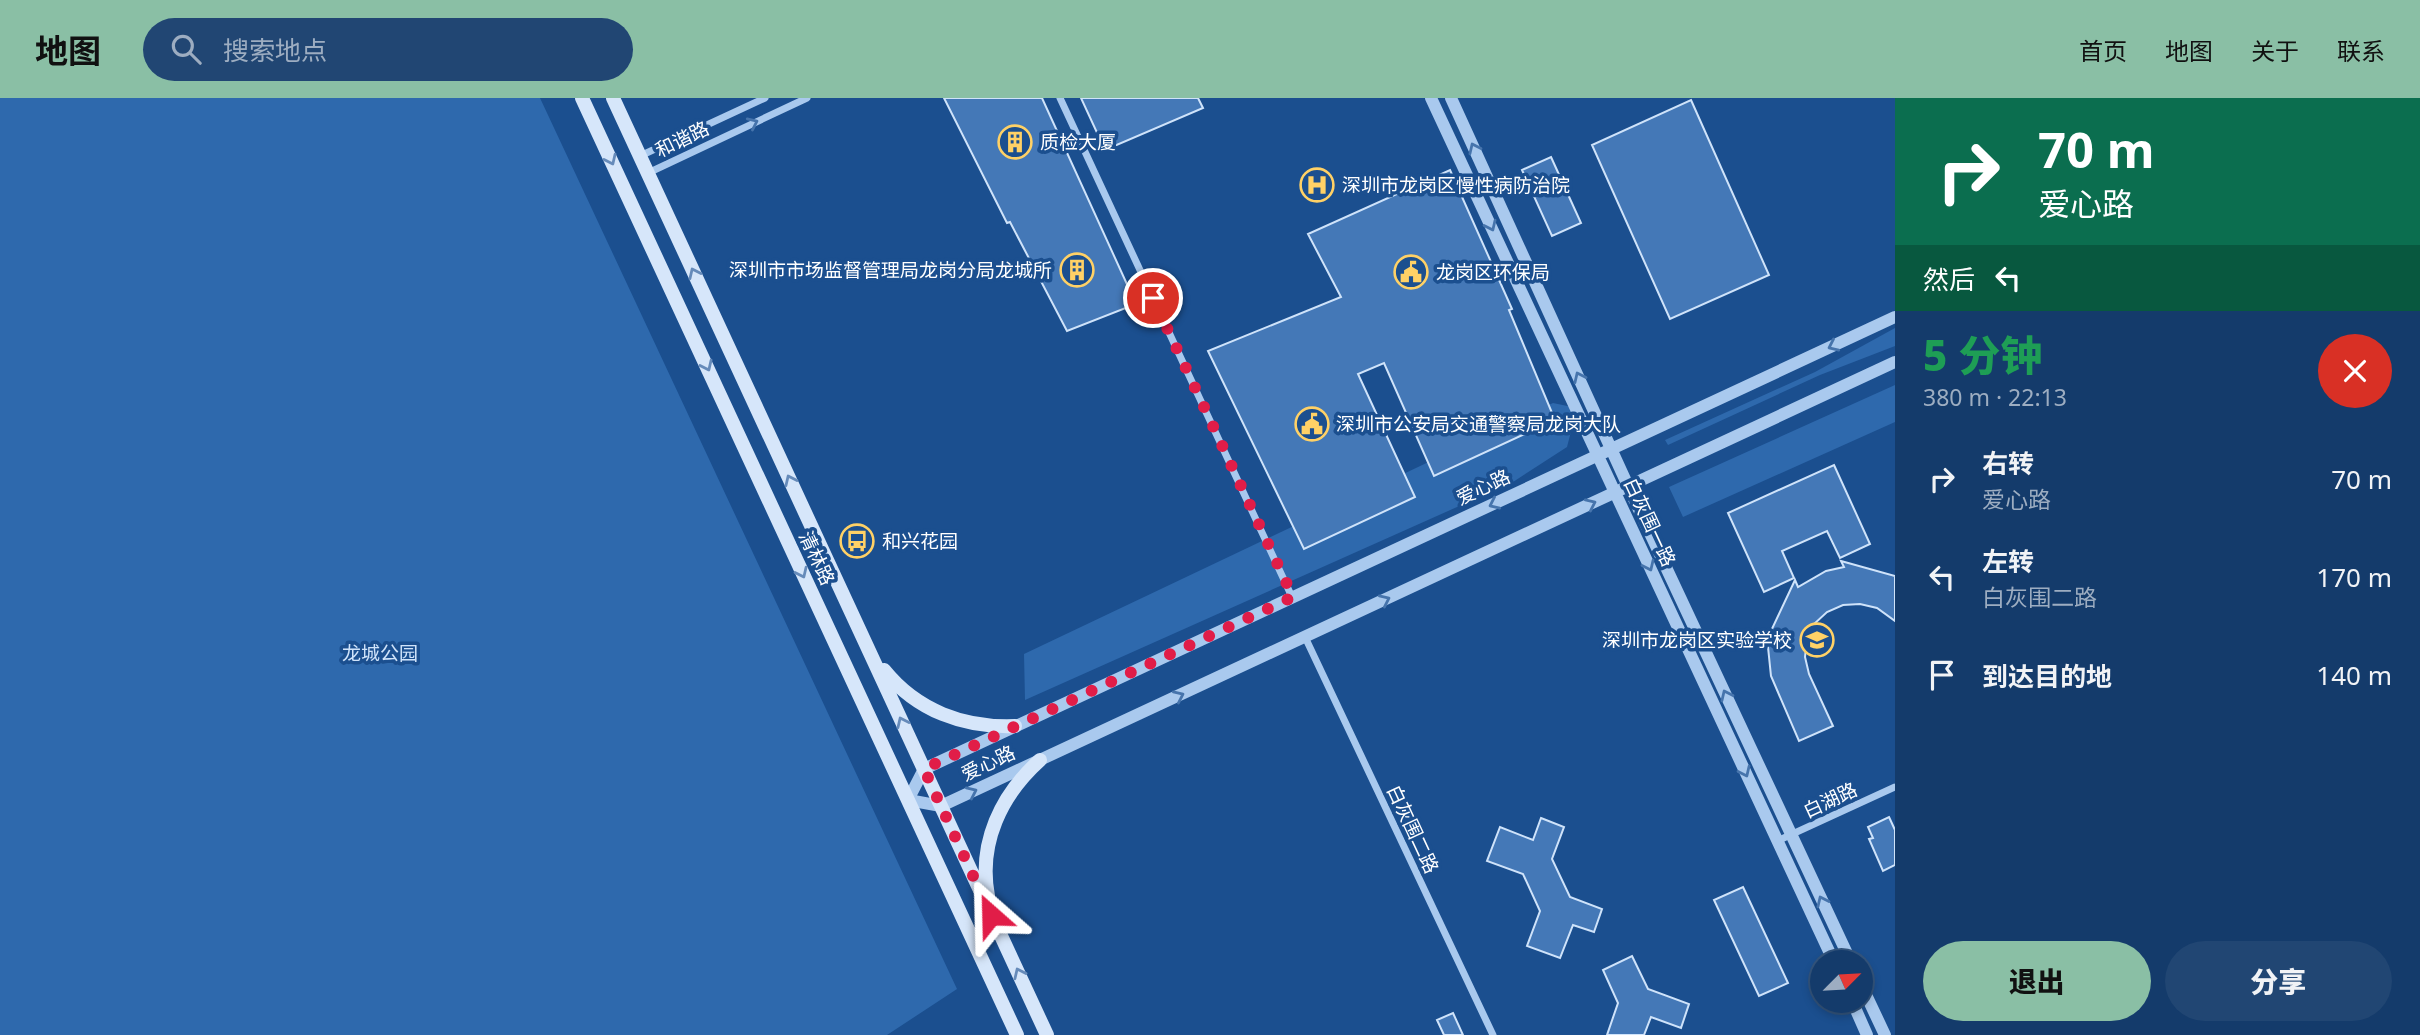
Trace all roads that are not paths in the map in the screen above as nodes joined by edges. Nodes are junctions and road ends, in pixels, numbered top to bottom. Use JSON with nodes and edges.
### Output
{"nodes":[{"id":1,"x":582,"y":98,"type":"edge"},
{"id":2,"x":613,"y":98,"type":"edge"},
{"id":3,"x":765,"y":98,"type":"edge"},
{"id":4,"x":807,"y":98,"type":"edge"},
{"id":5,"x":1060,"y":98,"type":"edge"},
{"id":6,"x":1431,"y":98,"type":"edge"},
{"id":7,"x":1451,"y":98,"type":"edge"},
{"id":8,"x":640,"y":156,"type":"junction"},
{"id":9,"x":648,"y":173,"type":"junction"},
{"id":10,"x":1895,"y":317,"type":"edge"},
{"id":11,"x":1895,"y":362,"type":"edge"},
{"id":12,"x":1611,"y":449,"type":"junction"},
{"id":13,"x":1598,"y":455,"type":"junction"},
{"id":14,"x":1628,"y":486,"type":"junction"},
{"id":15,"x":1615,"y":492,"type":"junction"},
{"id":16,"x":1293,"y":597,"type":"junction"},
{"id":17,"x":1305,"y":637,"type":"junction"},
{"id":18,"x":870,"y":653,"type":"junction"},
{"id":19,"x":1015,"y":726,"type":"junction"},
{"id":20,"x":1040,"y":761,"type":"junction"},
{"id":21,"x":924,"y":769,"type":"junction"},
{"id":22,"x":1895,"y":787,"type":"edge"},
{"id":23,"x":908,"y":800,"type":"junction"},
{"id":24,"x":941,"y":806,"type":"junction"},
{"id":25,"x":1791,"y":835,"type":"junction"},
{"id":26,"x":1777,"y":841,"type":"junction"},
{"id":27,"x":991,"y":915,"type":"junction"},
{"id":28,"x":1828,"y":950,"type":"edge"},
{"id":29,"x":1845,"y":950,"type":"edge"},
{"id":30,"x":1873,"y":1010,"type":"edge"},
{"id":31,"x":1857,"y":1013,"type":"edge"},
{"id":32,"x":1017,"y":1035,"type":"edge"},
{"id":33,"x":1047,"y":1035,"type":"edge"},
{"id":34,"x":1493,"y":1035,"type":"edge"},
{"id":35,"x":1867,"y":1035,"type":"edge"},
{"id":36,"x":1885,"y":1035,"type":"edge"}],
"edges":[{"from":1,"to":23,"type":"main road","name":"清林路","one_way":true},
{"from":2,"to":8,"type":"main road","name":"清林路"},
{"from":3,"to":8,"type":"street","name":"和谐路"},
{"from":9,"to":4,"type":"street","name":"和谐路","one_way":true},
{"from":5,"to":16,"type":"street"},
{"from":6,"to":13,"type":"street","name":"白灰围一路","one_way":true},
{"from":12,"to":7,"type":"street","name":"白灰围一路","one_way":true},
{"from":8,"to":9,"type":"main road","name":"清林路"},
{"from":18,"to":9,"type":"main road","name":"清林路","one_way":true},
{"from":10,"to":12,"type":"street","name":"爱心路","one_way":true},
{"from":11,"to":14,"type":"street","name":"爱心路"},
{"from":12,"to":13,"type":"street","name":"爱心路"},
{"from":12,"to":14,"type":"street","name":"白灰围一路"},
{"from":13,"to":15,"type":"street","name":"白灰围一路"},
{"from":13,"to":16,"type":"street","name":"爱心路","one_way":true},
{"from":14,"to":15,"type":"street","name":"爱心路"},
{"from":25,"to":14,"type":"street","name":"白灰围一路","one_way":true},
{"from":17,"to":15,"type":"street","name":"爱心路","one_way":true},
{"from":15,"to":26,"type":"street","name":"白灰围一路","one_way":true},
{"from":16,"to":19,"type":"street","name":"爱心路"},
{"from":20,"to":17,"type":"street","name":"爱心路","one_way":true},
{"from":17,"to":34,"type":"street","name":"白灰围二路"},
{"from":18,"to":19,"type":"main road"},
{"from":21,"to":18,"type":"main road","name":"清林路","one_way":true},
{"from":19,"to":21,"type":"street","name":"爱心路"},
{"from":24,"to":20,"type":"street","name":"爱心路","one_way":true},
{"from":20,"to":27,"type":"main road"},
{"from":21,"to":23,"type":"street"},
{"from":21,"to":24,"type":"main road","name":"清林路"},
{"from":22,"to":25,"type":"street","name":"白湖路"},
{"from":23,"to":24,"type":"street"},
{"from":23,"to":32,"type":"main road","name":"清林路"},
{"from":24,"to":27,"type":"main road","name":"清林路"},
{"from":25,"to":26,"type":"street","name":"白湖路"},
{"from":29,"to":25,"type":"street","name":"白灰围一路","one_way":true},
{"from":26,"to":28,"type":"street","name":"白灰围一路"},
{"from":33,"to":27,"type":"main road","name":"清林路","one_way":true},
{"from":30,"to":36,"type":"street"},
{"from":31,"to":35,"type":"street"}]}
